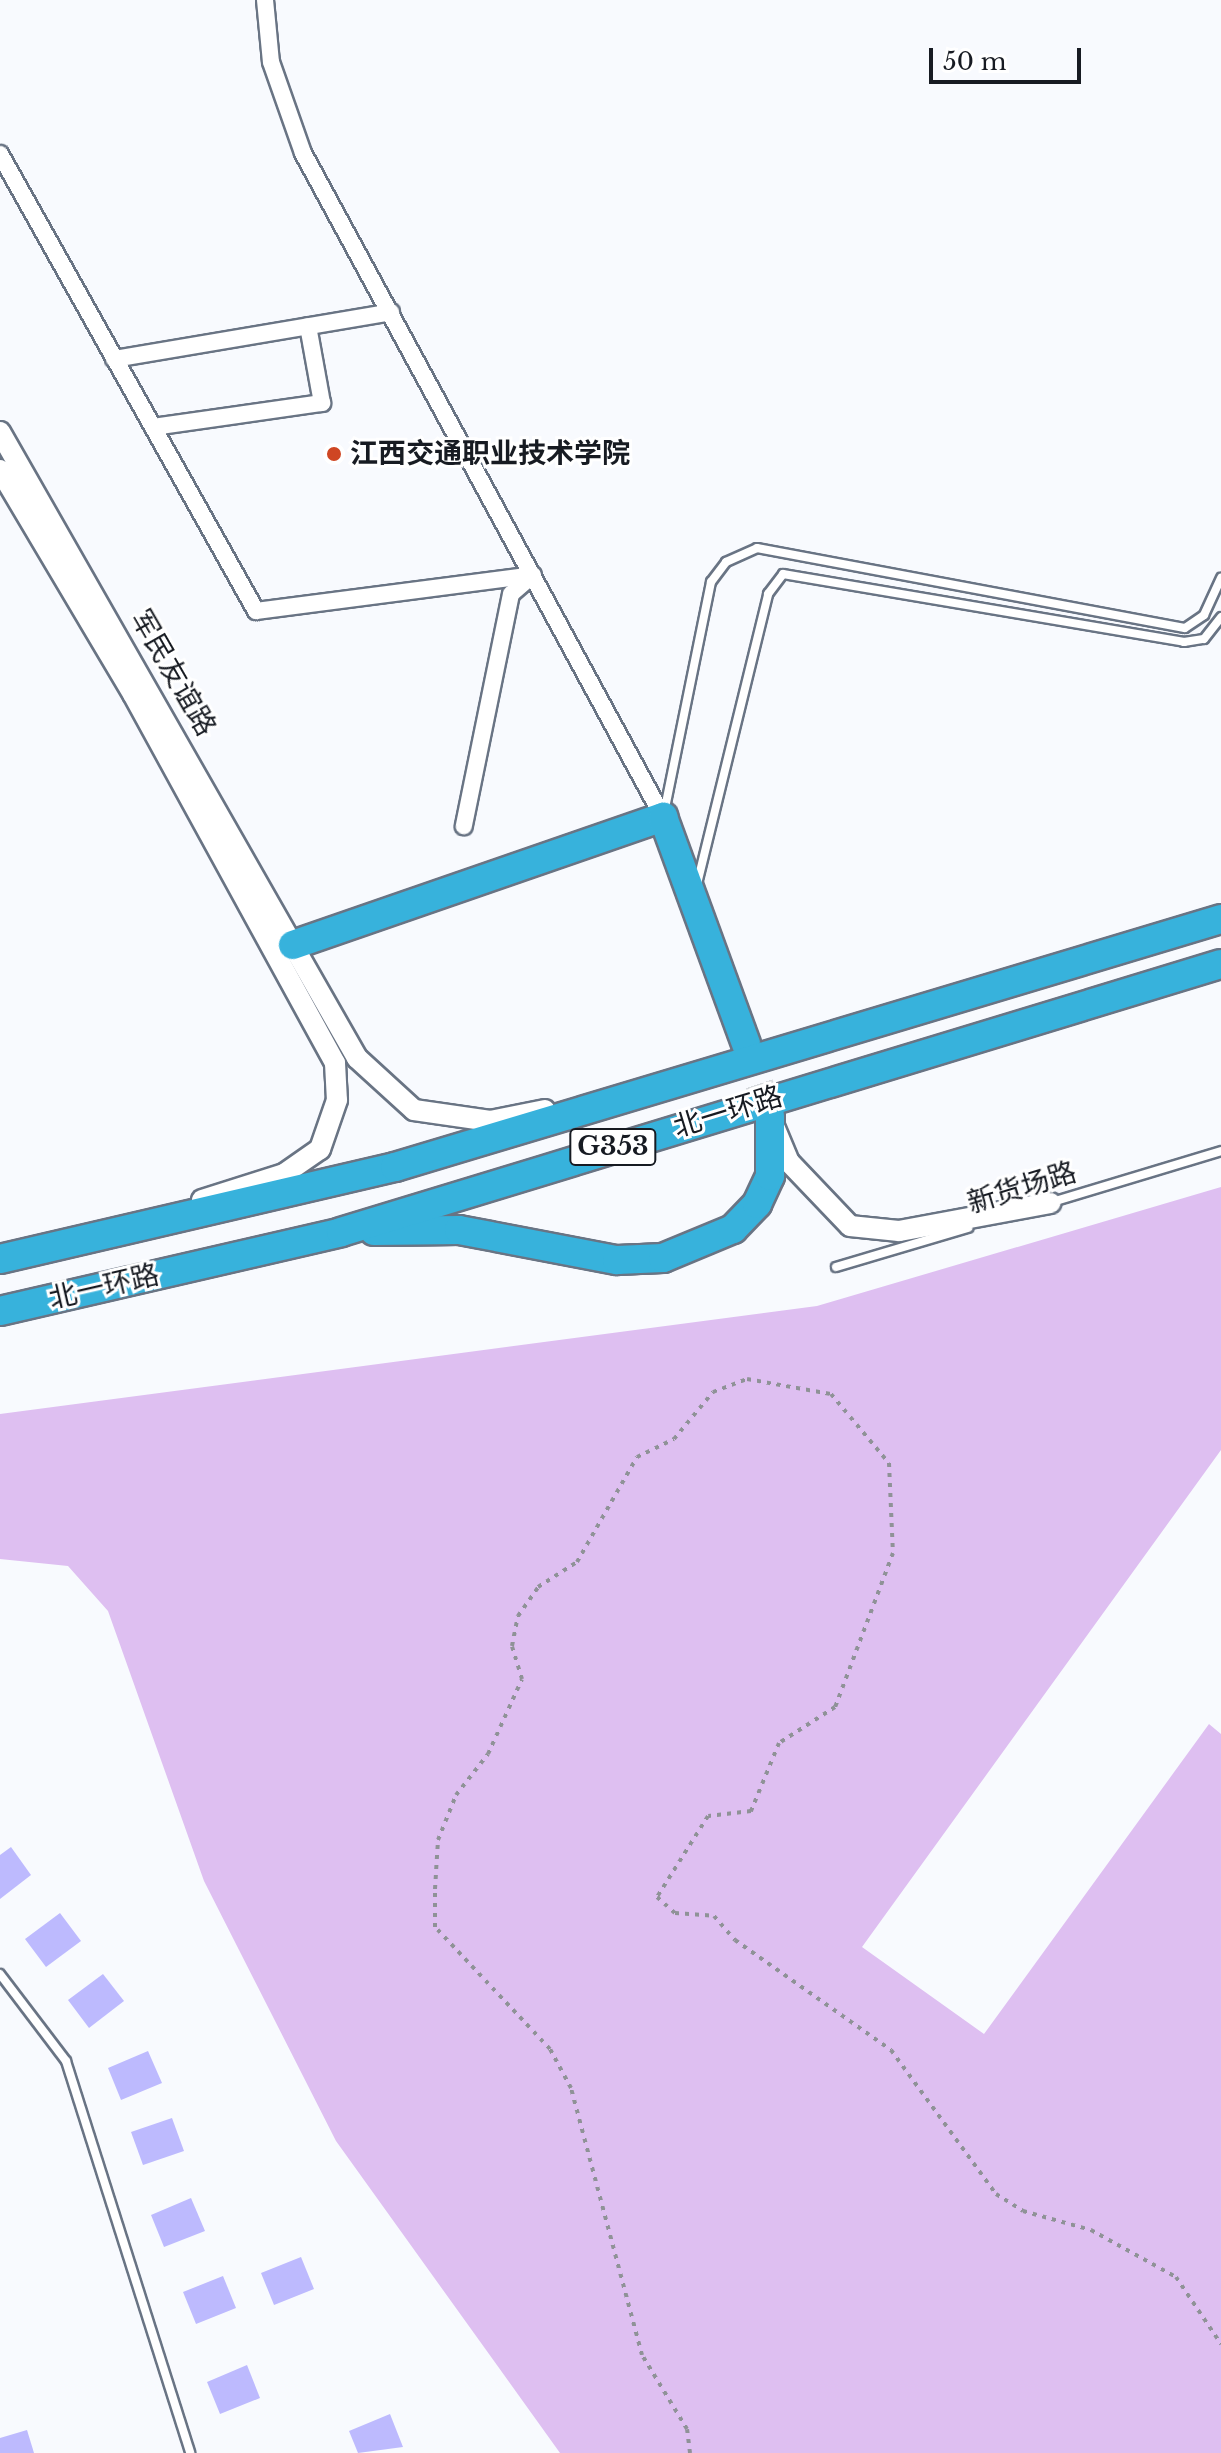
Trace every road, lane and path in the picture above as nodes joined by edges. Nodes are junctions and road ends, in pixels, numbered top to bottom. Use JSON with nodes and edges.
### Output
{"nodes":[{"id":1,"x":265,"y":0,"type":"edge"},
{"id":2,"x":0,"y":154,"type":"edge"},
{"id":3,"x":391,"y":312,"type":"junction"},
{"id":4,"x":308,"y":326,"type":"junction"},
{"id":5,"x":114,"y":359,"type":"junction"},
{"id":6,"x":153,"y":427,"type":"junction"},
{"id":7,"x":0,"y":432,"type":"edge"},
{"id":8,"x":0,"y":470,"type":"edge"},
{"id":9,"x":533,"y":575,"type":"junction"},
{"id":10,"x":1221,"y":578,"type":"edge"},
{"id":11,"x":1221,"y":617,"type":"edge"},
{"id":12,"x":663,"y":817,"type":"junction"},
{"id":13,"x":464,"y":826,"type":"dead end"},
{"id":14,"x":693,"y":900,"type":"junction"},
{"id":15,"x":1221,"y":919,"type":"edge"},
{"id":16,"x":283,"y":947,"type":"junction"},
{"id":17,"x":1221,"y":964,"type":"edge"},
{"id":18,"x":746,"y":1044,"type":"tunnel mouth"},
{"id":19,"x":698,"y":1078,"type":"junction"},
{"id":20,"x":770,"y":1116,"type":"joint"},
{"id":21,"x":1221,"y":1151,"type":"edge"},
{"id":22,"x":1050,"y":1203,"type":"junction"},
{"id":23,"x":341,"y":1232,"type":"junction"},
{"id":24,"x":42,"y":1252,"type":"junction"},
{"id":25,"x":0,"y":1259,"type":"edge"},
{"id":26,"x":836,"y":1267,"type":"dead end"},
{"id":27,"x":0,"y":1311,"type":"edge"},
{"id":28,"x":0,"y":1974,"type":"edge"},
{"id":29,"x":1221,"y":2344,"type":"edge"},
{"id":30,"x":190,"y":2453,"type":"edge"},
{"id":31,"x":690,"y":2453,"type":"edge"}],
"edges":[{"from":1,"to":3,"type":"street"},
{"from":2,"to":5,"type":"street"},
{"from":3,"to":4,"type":"street"},
{"from":3,"to":9,"type":"street"},
{"from":4,"to":5,"type":"street"},
{"from":4,"to":6,"type":"street"},
{"from":5,"to":6,"type":"street"},
{"from":6,"to":9,"type":"street"},
{"from":7,"to":16,"type":"street","name":"军民友谊路"},
{"from":8,"to":16,"type":"street","name":"军民友谊路"},
{"from":9,"to":12,"type":"street"},
{"from":9,"to":13,"type":"street"},
{"from":10,"to":12,"type":"lane"},
{"from":11,"to":14,"type":"lane"},
{"from":12,"to":14,"type":"highway"},
{"from":12,"to":16,"type":"highway"},
{"from":14,"to":18,"type":"highway"},
{"from":15,"to":19,"type":"highway","name":"北一环路","number":"G353"},
{"from":16,"to":19,"type":"street"},
{"from":16,"to":24,"type":"street"},
{"from":17,"to":23,"type":"highway","name":"北一环路","number":"G353"},
{"from":19,"to":24,"type":"highway","name":"北一环路","number":"G353"},
{"from":20,"to":22,"type":"street"},
{"from":20,"to":23,"type":"highway"},
{"from":21,"to":22,"type":"lane","name":"新货场路"},
{"from":22,"to":26,"type":"lane","name":"新货场路"},
{"from":23,"to":27,"type":"highway","name":"北一环路","number":"G353"},
{"from":24,"to":25,"type":"highway","name":"北一环路","number":"G353"},
{"from":28,"to":30,"type":"lane"},
{"from":29,"to":31,"type":"path"}]}
